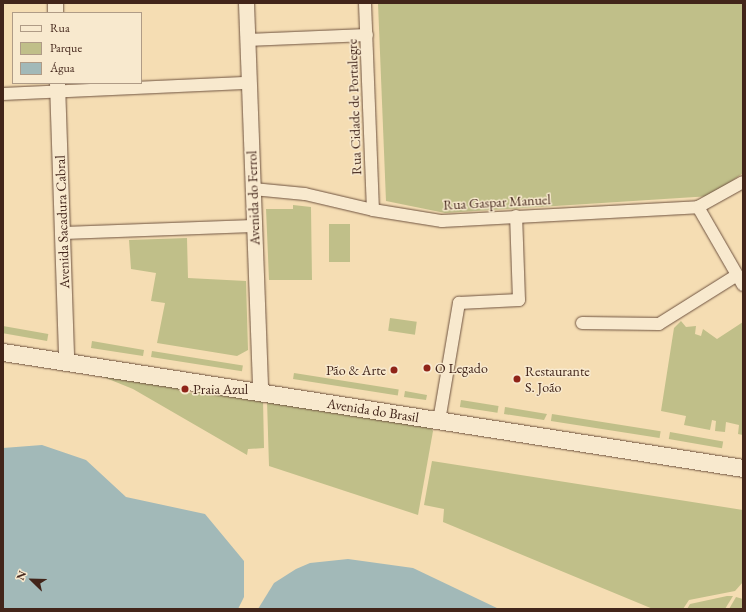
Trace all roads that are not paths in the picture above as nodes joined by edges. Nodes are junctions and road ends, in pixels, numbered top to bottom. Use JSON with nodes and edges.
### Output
{"nodes":[{"id":1,"x":246,"y":3,"type":"edge"},
{"id":2,"x":366,"y":3,"type":"edge"},
{"id":3,"x":367,"y":35,"type":"junction"},
{"id":4,"x":247,"y":40,"type":"junction"},
{"id":5,"x":249,"y":83,"type":"junction"},
{"id":6,"x":57,"y":87,"type":"edge"},
{"id":7,"x":3,"y":94,"type":"edge"},
{"id":8,"x":743,"y":182,"type":"edge"},
{"id":9,"x":253,"y":189,"type":"junction"},
{"id":10,"x":698,"y":207,"type":"junction"},
{"id":11,"x":373,"y":210,"type":"junction"},
{"id":12,"x":516,"y":216,"type":"junction"},
{"id":13,"x":254,"y":226,"type":"junction"},
{"id":14,"x":63,"y":233,"type":"junction"},
{"id":15,"x":740,"y":280,"type":"edge"},
{"id":16,"x":582,"y":324,"type":"dead end"},
{"id":17,"x":3,"y":352,"type":"edge"},
{"id":18,"x":66,"y":361,"type":"junction"},
{"id":19,"x":260,"y":392,"type":"junction"},
{"id":20,"x":439,"y":421,"type":"junction"},
{"id":21,"x":743,"y":468,"type":"edge"}],
"edges":[{"from":1,"to":4,"type":"street","name":"Avenida do Ferrol"},
{"from":2,"to":3,"type":"street","name":"Rua Cidade de Portalegre"},
{"from":3,"to":4,"type":"street"},
{"from":3,"to":11,"type":"street","name":"Rua Cidade de Portalegre"},
{"from":4,"to":5,"type":"street","name":"Avenida do Ferrol"},
{"from":5,"to":6,"type":"street"},
{"from":5,"to":9,"type":"street","name":"Avenida do Ferrol"},
{"from":6,"to":7,"type":"street"},
{"from":6,"to":14,"type":"street","name":"Avenida Sacadura Cabral"},
{"from":8,"to":10,"type":"street"},
{"from":9,"to":11,"type":"street","name":"Rua Gaspar Manuel"},
{"from":9,"to":13,"type":"street","name":"Avenida do Ferrol"},
{"from":10,"to":12,"type":"street","name":"Rua Gaspar Manuel"},
{"from":10,"to":15,"type":"street"},
{"from":11,"to":12,"type":"street","name":"Rua Gaspar Manuel"},
{"from":12,"to":20,"type":"street"},
{"from":13,"to":14,"type":"street"},
{"from":13,"to":19,"type":"street","name":"Avenida do Ferrol"},
{"from":14,"to":18,"type":"street","name":"Avenida Sacadura Cabral"},
{"from":15,"to":16,"type":"street"},
{"from":17,"to":18,"type":"main road","name":"Avenida do Brasil"},
{"from":18,"to":19,"type":"main road","name":"Avenida do Brasil"},
{"from":19,"to":20,"type":"main road","name":"Avenida do Brasil"},
{"from":20,"to":21,"type":"main road","name":"Avenida do Brasil"}]}
